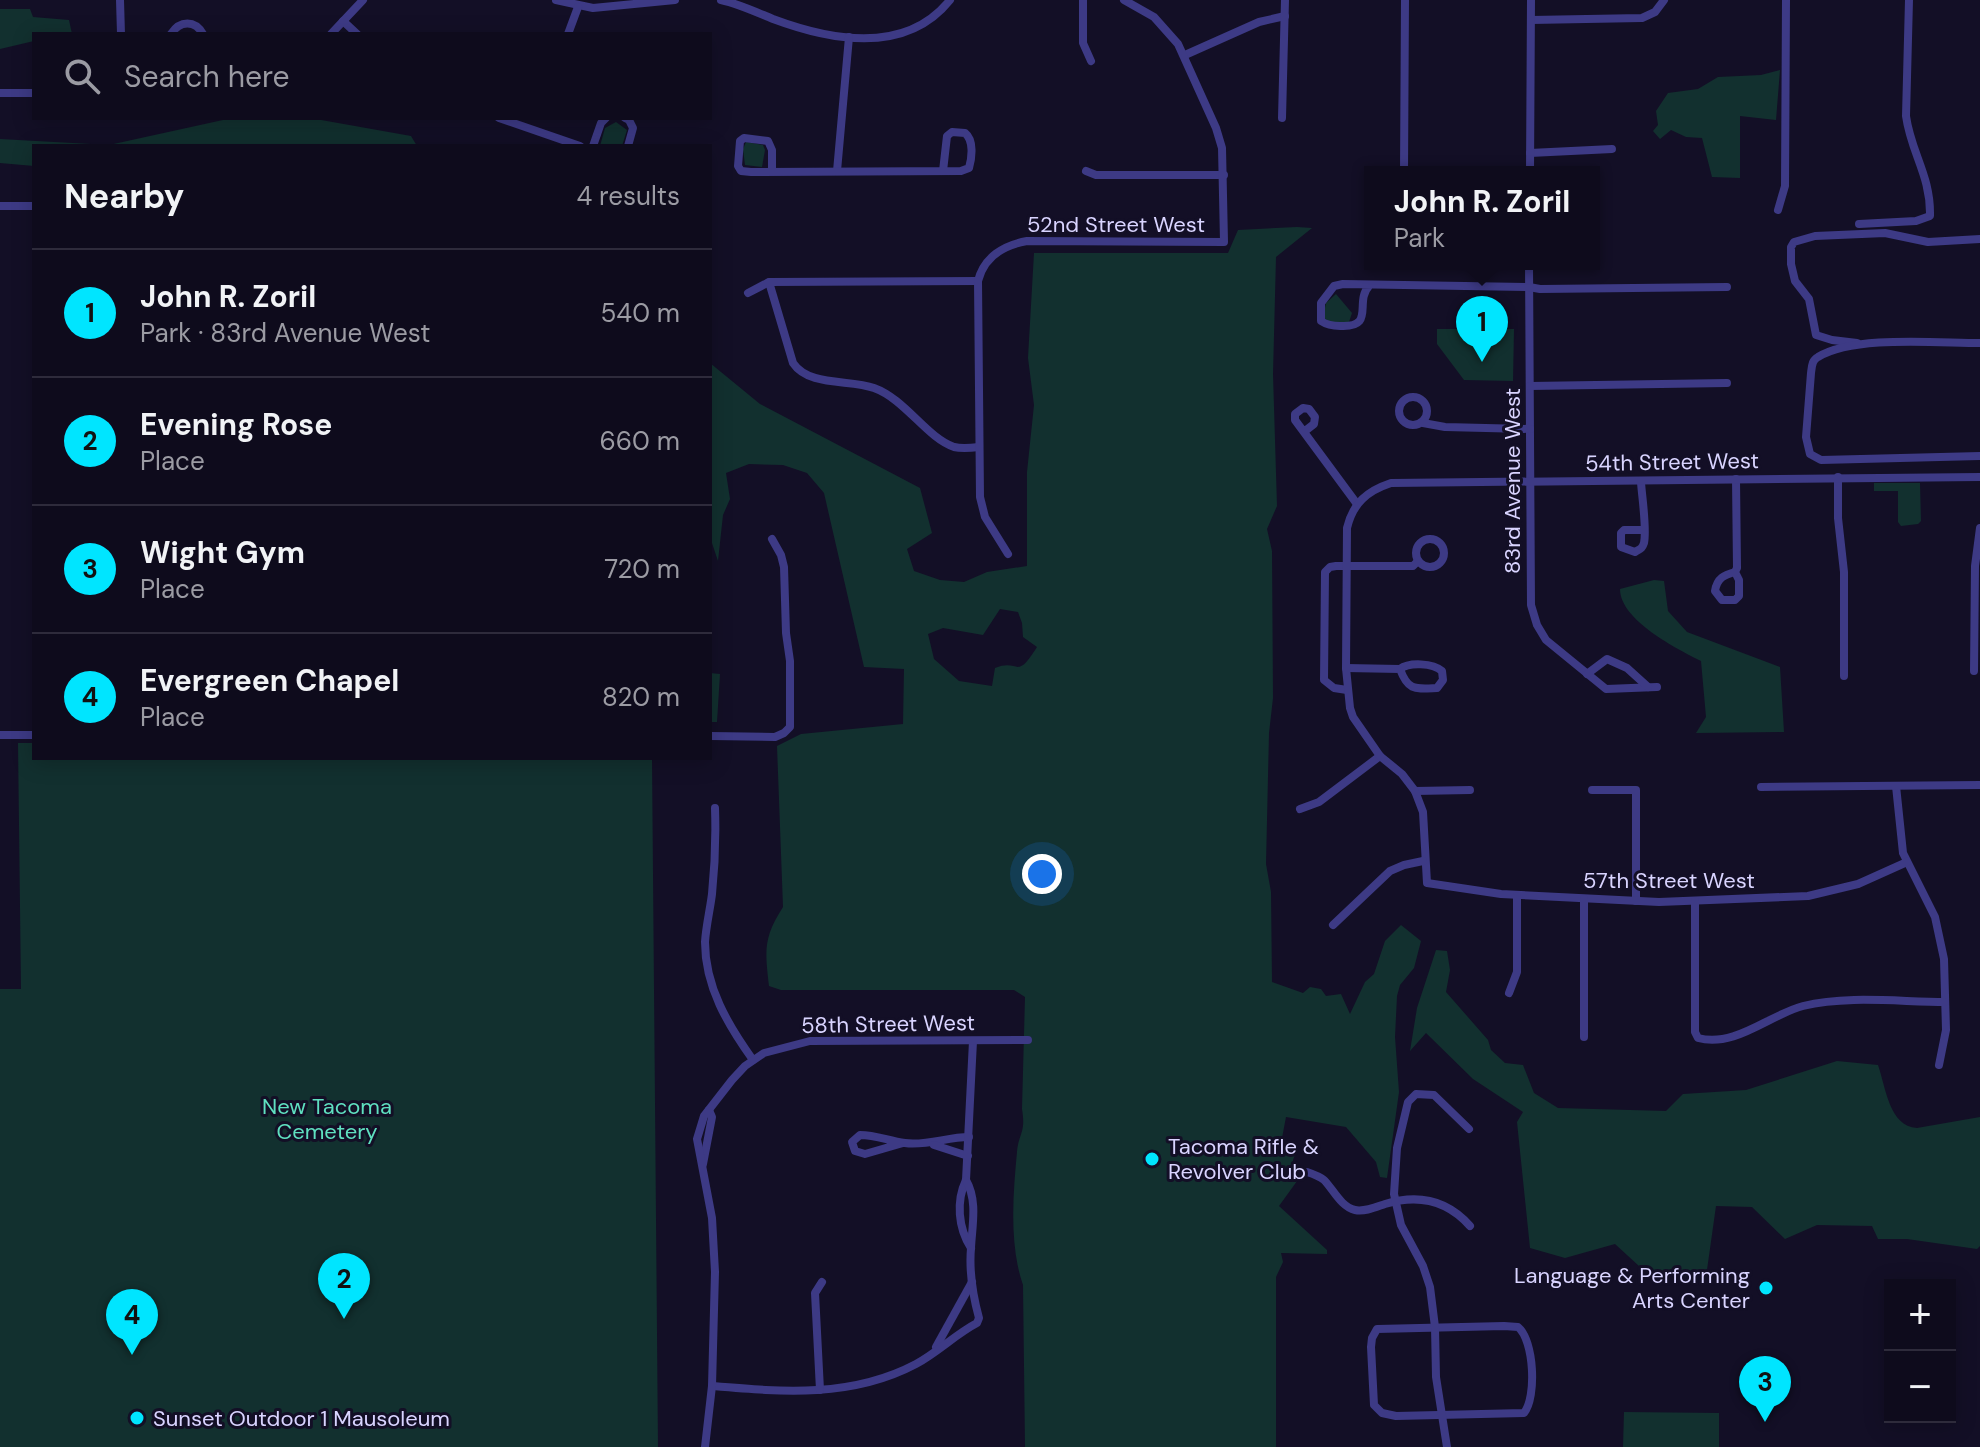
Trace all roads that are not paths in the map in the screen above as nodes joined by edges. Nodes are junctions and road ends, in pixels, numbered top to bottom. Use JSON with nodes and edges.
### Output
{"nodes":[{"id":1,"x":120,"y":0,"type":"edge"},
{"id":2,"x":363,"y":0,"type":"edge"},
{"id":3,"x":556,"y":0,"type":"edge"},
{"id":4,"x":675,"y":0,"type":"edge"},
{"id":5,"x":721,"y":0,"type":"edge"},
{"id":6,"x":950,"y":0,"type":"edge"},
{"id":7,"x":1083,"y":0,"type":"edge"},
{"id":8,"x":1124,"y":0,"type":"edge"},
{"id":9,"x":1285,"y":0,"type":"edge"},
{"id":10,"x":1405,"y":0,"type":"edge"},
{"id":11,"x":1531,"y":0,"type":"edge"},
{"id":12,"x":1786,"y":0,"type":"edge"},
{"id":13,"x":1909,"y":0,"type":"edge"},
{"id":14,"x":1662,"y":3,"type":"edge"},
{"id":15,"x":578,"y":7,"type":"junction"},
{"id":16,"x":1285,"y":16,"type":"junction"},
{"id":17,"x":1531,"y":20,"type":"junction"},
{"id":18,"x":343,"y":21,"type":"junction"},
{"id":19,"x":121,"y":32,"type":"edge"},
{"id":20,"x":172,"y":32,"type":"edge"},
{"id":21,"x":202,"y":32,"type":"edge"},
{"id":22,"x":333,"y":32,"type":"edge"},
{"id":23,"x":355,"y":32,"type":"edge"},
{"id":24,"x":569,"y":32,"type":"edge"},
{"id":25,"x":849,"y":37,"type":"junction"},
{"id":26,"x":1185,"y":55,"type":"junction"},
{"id":27,"x":1091,"y":61,"type":"dead end"},
{"id":28,"x":0,"y":93,"type":"edge"},
{"id":29,"x":32,"y":93,"type":"edge"},
{"id":30,"x":1282,"y":118,"type":"dead end"},
{"id":31,"x":505,"y":120,"type":"edge"},
{"id":32,"x":536,"y":120,"type":"edge"},
{"id":33,"x":604,"y":120,"type":"edge"},
{"id":34,"x":629,"y":120,"type":"edge"},
{"id":35,"x":533,"y":129,"type":"junction"},
{"id":36,"x":574,"y":144,"type":"edge"},
{"id":37,"x":594,"y":144,"type":"edge"},
{"id":38,"x":629,"y":144,"type":"edge"},
{"id":39,"x":1612,"y":149,"type":"dead end"},
{"id":40,"x":1530,"y":153,"type":"junction"},
{"id":41,"x":1404,"y":166,"type":"edge"},
{"id":42,"x":1530,"y":166,"type":"edge"},
{"id":43,"x":837,"y":171,"type":"junction"},
{"id":44,"x":943,"y":171,"type":"junction"},
{"id":45,"x":1086,"y":171,"type":"dead end"},
{"id":46,"x":772,"y":172,"type":"junction"},
{"id":47,"x":1224,"y":175,"type":"junction"},
{"id":48,"x":0,"y":206,"type":"edge"},
{"id":49,"x":32,"y":206,"type":"edge"},
{"id":50,"x":1778,"y":210,"type":"dead end"},
{"id":51,"x":1859,"y":224,"type":"dead end"},
{"id":52,"x":1980,"y":239,"type":"edge"},
{"id":53,"x":1529,"y":270,"type":"edge"},
{"id":54,"x":978,"y":281,"type":"junction"},
{"id":55,"x":769,"y":282,"type":"junction"},
{"id":56,"x":1369,"y":286,"type":"junction"},
{"id":57,"x":1529,"y":287,"type":"junction"},
{"id":58,"x":1727,"y":287,"type":"dead end"},
{"id":59,"x":748,"y":293,"type":"dead end"},
{"id":60,"x":1862,"y":343,"type":"junction"},
{"id":61,"x":1980,"y":343,"type":"edge"},
{"id":62,"x":1727,"y":383,"type":"dead end"},
{"id":63,"x":1530,"y":386,"type":"junction"},
{"id":64,"x":1423,"y":423,"type":"dead end"},
{"id":65,"x":1530,"y":429,"type":"junction"},
{"id":66,"x":1305,"y":431,"type":"dead end"},
{"id":67,"x":979,"y":447,"type":"junction"},
{"id":68,"x":1980,"y":456,"type":"edge"},
{"id":69,"x":1838,"y":477,"type":"junction"},
{"id":70,"x":1980,"y":477,"type":"edge"},
{"id":71,"x":1736,"y":479,"type":"junction"},
{"id":72,"x":1529,"y":482,"type":"junction"},
{"id":73,"x":1641,"y":482,"type":"junction"},
{"id":74,"x":1357,"y":504,"type":"junction"},
{"id":75,"x":1980,"y":528,"type":"edge"},
{"id":76,"x":1643,"y":530,"type":"dead end"},
{"id":77,"x":772,"y":539,"type":"dead end"},
{"id":78,"x":1008,"y":554,"type":"dead end"},
{"id":79,"x":1418,"y":561,"type":"dead end"},
{"id":80,"x":1347,"y":568,"type":"junction"},
{"id":81,"x":1735,"y":572,"type":"dead end"},
{"id":82,"x":1346,"y":668,"type":"junction"},
{"id":83,"x":1400,"y":669,"type":"junction"},
{"id":84,"x":1974,"y":671,"type":"dead end"},
{"id":85,"x":1587,"y":674,"type":"junction"},
{"id":86,"x":1844,"y":676,"type":"dead end"},
{"id":87,"x":1347,"y":690,"type":"junction"},
{"id":88,"x":0,"y":735,"type":"edge"},
{"id":89,"x":32,"y":735,"type":"edge"},
{"id":90,"x":712,"y":736,"type":"edge"},
{"id":91,"x":1380,"y":756,"type":"junction"},
{"id":92,"x":1980,"y":785,"type":"edge"},
{"id":93,"x":1896,"y":786,"type":"junction"},
{"id":94,"x":1761,"y":787,"type":"dead end"},
{"id":95,"x":1470,"y":790,"type":"dead end"},
{"id":96,"x":1592,"y":790,"type":"dead end"},
{"id":97,"x":1415,"y":791,"type":"junction"},
{"id":98,"x":715,"y":808,"type":"dead end"},
{"id":99,"x":1300,"y":809,"type":"dead end"},
{"id":100,"x":1423,"y":861,"type":"junction"},
{"id":101,"x":1907,"y":862,"type":"junction"},
{"id":102,"x":1517,"y":896,"type":"junction"},
{"id":103,"x":1584,"y":899,"type":"junction"},
{"id":104,"x":1636,"y":901,"type":"junction"},
{"id":105,"x":1695,"y":901,"type":"junction"},
{"id":106,"x":1333,"y":925,"type":"dead end"},
{"id":107,"x":1509,"y":993,"type":"dead end"},
{"id":108,"x":1945,"y":1002,"type":"junction"},
{"id":109,"x":1584,"y":1037,"type":"dead end"},
{"id":110,"x":1028,"y":1040,"type":"dead end"},
{"id":111,"x":973,"y":1041,"type":"junction"},
{"id":112,"x":753,"y":1060,"type":"junction"},
{"id":113,"x":1939,"y":1065,"type":"dead end"},
{"id":114,"x":1469,"y":1129,"type":"dead end"},
{"id":115,"x":969,"y":1137,"type":"junction"},
{"id":116,"x":903,"y":1143,"type":"junction"},
{"id":117,"x":933,"y":1144,"type":"junction"},
{"id":118,"x":968,"y":1156,"type":"junction"},
{"id":119,"x":1307,"y":1172,"type":"dead end"},
{"id":120,"x":1395,"y":1201,"type":"junction"},
{"id":121,"x":1470,"y":1226,"type":"dead end"},
{"id":122,"x":822,"y":1282,"type":"dead end"},
{"id":123,"x":972,"y":1282,"type":"junction"},
{"id":124,"x":1435,"y":1327,"type":"junction"},
{"id":125,"x":933,"y":1352,"type":"junction"},
{"id":126,"x":712,"y":1386,"type":"junction"},
{"id":127,"x":820,"y":1390,"type":"junction"},
{"id":128,"x":1442,"y":1415,"type":"junction"},
{"id":129,"x":705,"y":1447,"type":"edge"},
{"id":130,"x":1447,"y":1447,"type":"edge"}],
"edges":[{"from":1,"to":19,"type":"street"},
{"from":2,"to":18,"type":"street"},
{"from":3,"to":15,"type":"street"},
{"from":4,"to":15,"type":"street"},
{"from":5,"to":25,"type":"street"},
{"from":6,"to":25,"type":"street"},
{"from":7,"to":27,"type":"street"},
{"from":8,"to":26,"type":"street"},
{"from":9,"to":16,"type":"street"},
{"from":10,"to":41,"type":"street"},
{"from":11,"to":17,"type":"street"},
{"from":12,"to":50,"type":"street"},
{"from":13,"to":51,"type":"street"},
{"from":14,"to":17,"type":"street"},
{"from":15,"to":24,"type":"street"},
{"from":16,"to":26,"type":"street"},
{"from":16,"to":30,"type":"street"},
{"from":17,"to":40,"type":"street"},
{"from":18,"to":22,"type":"street"},
{"from":18,"to":23,"type":"street"},
{"from":20,"to":21,"type":"street"},
{"from":25,"to":43,"type":"street"},
{"from":26,"to":47,"type":"street"},
{"from":28,"to":29,"type":"street"},
{"from":31,"to":35,"type":"street"},
{"from":32,"to":35,"type":"street"},
{"from":33,"to":37,"type":"street"},
{"from":34,"to":38,"type":"street"},
{"from":35,"to":36,"type":"street"},
{"from":39,"to":40,"type":"street"},
{"from":40,"to":42,"type":"street"},
{"from":43,"to":44,"type":"street"},
{"from":43,"to":46,"type":"street"},
{"from":44,"to":44,"type":"street"},
{"from":45,"to":47,"type":"street"},
{"from":46,"to":46,"type":"street"},
{"from":47,"to":54,"type":"street","name":"52nd Street West"},
{"from":48,"to":49,"type":"street"},
{"from":52,"to":60,"type":"street"},
{"from":53,"to":57,"type":"street","name":"83rd Avenue West"},
{"from":54,"to":55,"type":"street"},
{"from":54,"to":67,"type":"street"},
{"from":55,"to":59,"type":"street"},
{"from":55,"to":67,"type":"street"},
{"from":56,"to":56,"type":"street"},
{"from":56,"to":57,"type":"street"},
{"from":57,"to":58,"type":"street"},
{"from":57,"to":63,"type":"street","name":"83rd Avenue West"},
{"from":60,"to":61,"type":"street"},
{"from":60,"to":68,"type":"street"},
{"from":62,"to":63,"type":"street"},
{"from":63,"to":65,"type":"street","name":"83rd Avenue West"},
{"from":64,"to":65,"type":"street"},
{"from":65,"to":72,"type":"street","name":"83rd Avenue West"},
{"from":66,"to":74,"type":"street"},
{"from":67,"to":78,"type":"street"},
{"from":69,"to":70,"type":"street","name":"54th Street West"},
{"from":69,"to":71,"type":"street","name":"54th Street West"},
{"from":69,"to":86,"type":"street"},
{"from":71,"to":73,"type":"street","name":"54th Street West"},
{"from":71,"to":81,"type":"street"},
{"from":72,"to":73,"type":"street","name":"54th Street West"},
{"from":72,"to":74,"type":"street","name":"54th Street West"},
{"from":72,"to":85,"type":"street","name":"83rd Avenue West"},
{"from":73,"to":76,"type":"street"},
{"from":74,"to":80,"type":"street"},
{"from":75,"to":84,"type":"street"},
{"from":77,"to":90,"type":"street"},
{"from":79,"to":80,"type":"street"},
{"from":80,"to":82,"type":"street"},
{"from":80,"to":87,"type":"street"},
{"from":82,"to":83,"type":"street"},
{"from":82,"to":87,"type":"street"},
{"from":83,"to":83,"type":"street"},
{"from":85,"to":85,"type":"street","name":"83rd Avenue West"},
{"from":87,"to":91,"type":"street"},
{"from":88,"to":89,"type":"street"},
{"from":91,"to":97,"type":"street"},
{"from":91,"to":99,"type":"street"},
{"from":92,"to":93,"type":"street"},
{"from":93,"to":94,"type":"street"},
{"from":93,"to":101,"type":"street"},
{"from":95,"to":97,"type":"street"},
{"from":96,"to":104,"type":"street"},
{"from":97,"to":100,"type":"street"},
{"from":98,"to":112,"type":"street"},
{"from":100,"to":102,"type":"street","name":"57th Street West"},
{"from":100,"to":106,"type":"street"},
{"from":101,"to":105,"type":"street","name":"57th Street West"},
{"from":101,"to":108,"type":"street"},
{"from":102,"to":103,"type":"street","name":"57th Street West"},
{"from":102,"to":107,"type":"street"},
{"from":103,"to":104,"type":"street","name":"57th Street West"},
{"from":103,"to":109,"type":"street"},
{"from":104,"to":105,"type":"street","name":"57th Street West"},
{"from":105,"to":108,"type":"street"},
{"from":108,"to":113,"type":"street"},
{"from":110,"to":111,"type":"street","name":"58th Street West"},
{"from":111,"to":112,"type":"street","name":"58th Street West"},
{"from":111,"to":115,"type":"street"},
{"from":112,"to":126,"type":"street"},
{"from":114,"to":120,"type":"street"},
{"from":115,"to":117,"type":"street"},
{"from":115,"to":118,"type":"street"},
{"from":116,"to":116,"type":"street"},
{"from":116,"to":117,"type":"street"},
{"from":117,"to":118,"type":"street"},
{"from":118,"to":123,"type":"street"},
{"from":119,"to":120,"type":"street"},
{"from":120,"to":121,"type":"street"},
{"from":120,"to":124,"type":"street"},
{"from":122,"to":127,"type":"street"},
{"from":123,"to":125,"type":"street"},
{"from":123,"to":125,"type":"street"},
{"from":124,"to":128,"type":"street"},
{"from":124,"to":128,"type":"street"},
{"from":124,"to":128,"type":"street"},
{"from":125,"to":127,"type":"street"},
{"from":126,"to":127,"type":"street"},
{"from":126,"to":129,"type":"street"},
{"from":128,"to":130,"type":"street"}]}
